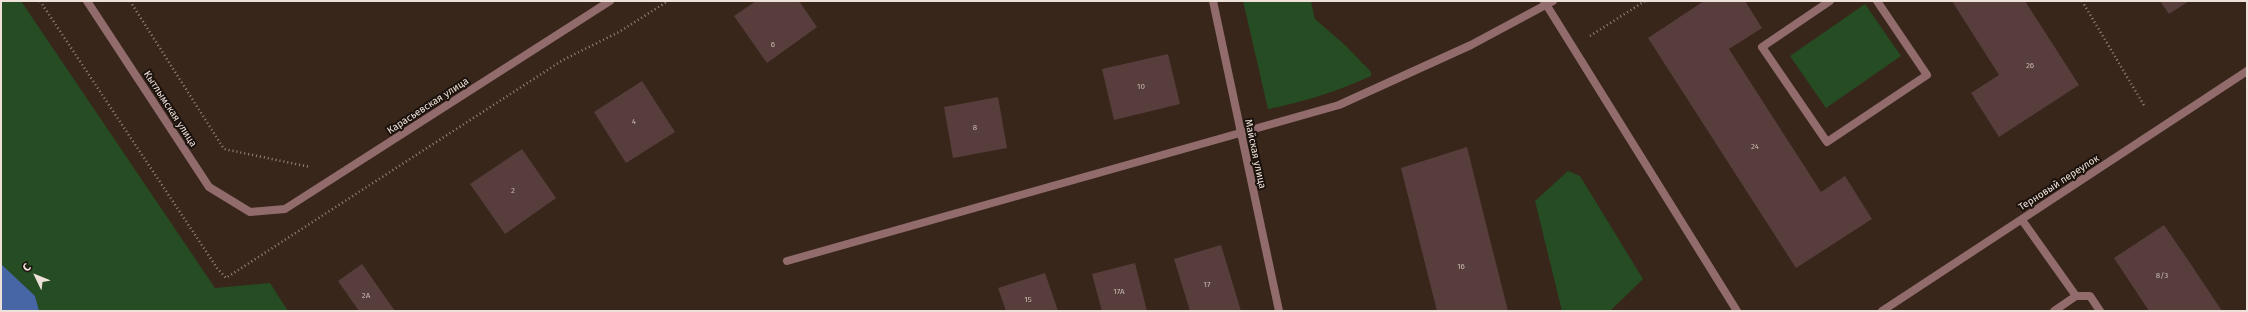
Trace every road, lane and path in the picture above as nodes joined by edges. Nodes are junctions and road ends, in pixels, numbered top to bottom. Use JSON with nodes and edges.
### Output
{"nodes":[{"id":1,"x":40,"y":1,"type":"edge"},
{"id":2,"x":87,"y":1,"type":"edge"},
{"id":3,"x":130,"y":1,"type":"edge"},
{"id":4,"x":610,"y":1,"type":"edge"},
{"id":5,"x":668,"y":1,"type":"edge"},
{"id":6,"x":1213,"y":1,"type":"edge"},
{"id":7,"x":1645,"y":1,"type":"edge"},
{"id":8,"x":1813,"y":1,"type":"edge"},
{"id":9,"x":1830,"y":1,"type":"edge"},
{"id":10,"x":1877,"y":1,"type":"edge"},
{"id":11,"x":2082,"y":1,"type":"edge"},
{"id":12,"x":1548,"y":2,"type":"edge"},
{"id":13,"x":1818,"y":9,"type":"junction"},
{"id":14,"x":1571,"y":48,"type":"junction"},
{"id":15,"x":2247,"y":71,"type":"edge"},
{"id":16,"x":2145,"y":107,"type":"dead end"},
{"id":17,"x":1240,"y":133,"type":"junction"},
{"id":18,"x":313,"y":168,"type":"dead end"},
{"id":19,"x":250,"y":212,"type":"joint"},
{"id":20,"x":2022,"y":220,"type":"junction"},
{"id":21,"x":786,"y":260,"type":"dead end"},
{"id":22,"x":2076,"y":296,"type":"junction"},
{"id":23,"x":1280,"y":311,"type":"edge"},
{"id":24,"x":1737,"y":311,"type":"edge"},
{"id":25,"x":1882,"y":311,"type":"edge"},
{"id":26,"x":2054,"y":311,"type":"edge"},
{"id":27,"x":2100,"y":311,"type":"edge"}],
"edges":[{"from":1,"to":5,"type":"path"},
{"from":2,"to":19,"type":"street","name":"Кытлымская улица"},
{"from":3,"to":18,"type":"path"},
{"from":4,"to":19,"type":"street","name":"Карасьевская улица"},
{"from":6,"to":17,"type":"street","name":"Майская улица"},
{"from":7,"to":14,"type":"path"},
{"from":8,"to":13,"type":"street"},
{"from":9,"to":13,"type":"street"},
{"from":10,"to":13,"type":"street"},
{"from":11,"to":16,"type":"path"},
{"from":12,"to":14,"type":"street"},
{"from":12,"to":17,"type":"street"},
{"from":14,"to":24,"type":"street"},
{"from":15,"to":20,"type":"street","name":"Терновый переулок"},
{"from":17,"to":21,"type":"street"},
{"from":17,"to":23,"type":"street","name":"Майская улица"},
{"from":20,"to":22,"type":"street"},
{"from":20,"to":25,"type":"street","name":"Терновый переулок"},
{"from":22,"to":26,"type":"street"},
{"from":22,"to":27,"type":"street"}]}
